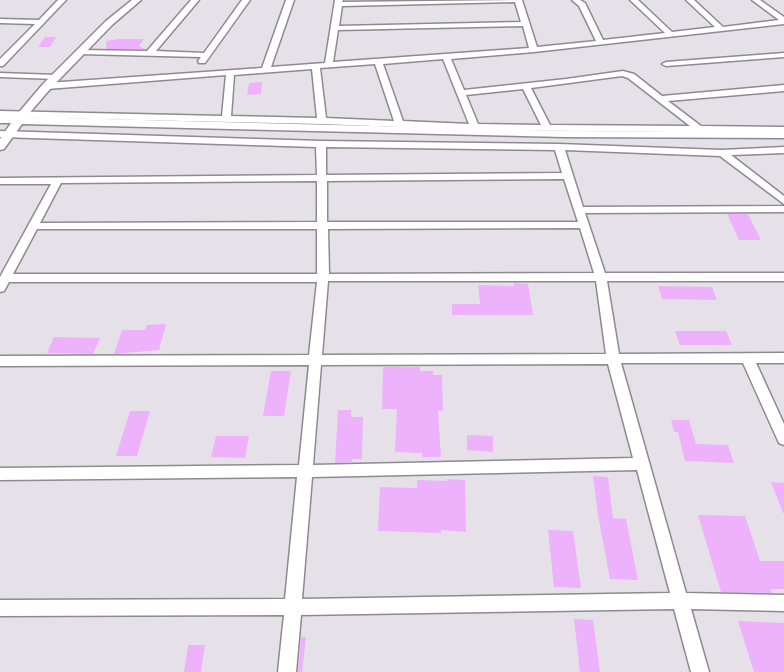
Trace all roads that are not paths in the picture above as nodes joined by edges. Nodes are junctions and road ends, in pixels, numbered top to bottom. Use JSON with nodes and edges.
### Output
{"nodes":[{"id":1,"x":62,"y":0,"type":"edge"},
{"id":2,"x":137,"y":0,"type":"edge"},
{"id":3,"x":195,"y":0,"type":"edge"},
{"id":4,"x":246,"y":0,"type":"edge"},
{"id":5,"x":290,"y":0,"type":"edge"},
{"id":6,"x":518,"y":0,"type":"edge"},
{"id":7,"x":576,"y":0,"type":"edge"},
{"id":8,"x":634,"y":0,"type":"edge"},
{"id":9,"x":690,"y":0,"type":"edge"},
{"id":10,"x":756,"y":0,"type":"edge"},
{"id":11,"x":339,"y":2,"type":"edge"},
{"id":12,"x":0,"y":21,"type":"edge"},
{"id":13,"x":41,"y":22,"type":"junction"},
{"id":14,"x":784,"y":22,"type":"edge"},
{"id":15,"x":525,"y":24,"type":"junction"},
{"id":16,"x":335,"y":28,"type":"junction"},
{"id":17,"x":721,"y":29,"type":"junction"},
{"id":18,"x":670,"y":35,"type":"junction"},
{"id":19,"x":600,"y":42,"type":"junction"},
{"id":20,"x":0,"y":50,"type":"edge"},
{"id":21,"x":13,"y":50,"type":"junction"},
{"id":22,"x":534,"y":50,"type":"junction"},
{"id":23,"x":80,"y":52,"type":"junction"},
{"id":24,"x":150,"y":53,"type":"junction"},
{"id":25,"x":206,"y":55,"type":"junction"},
{"id":26,"x":784,"y":55,"type":"edge"},
{"id":27,"x":446,"y":56,"type":"junction"},
{"id":28,"x":378,"y":62,"type":"junction"},
{"id":29,"x":0,"y":64,"type":"edge"},
{"id":30,"x":666,"y":64,"type":"dead end"},
{"id":31,"x":329,"y":65,"type":"junction"},
{"id":32,"x":316,"y":66,"type":"junction"},
{"id":33,"x":266,"y":69,"type":"junction"},
{"id":34,"x":230,"y":72,"type":"junction"},
{"id":35,"x":0,"y":75,"type":"edge"},
{"id":36,"x":195,"y":75,"type":"junction"},
{"id":37,"x":56,"y":77,"type":"junction"},
{"id":38,"x":47,"y":86,"type":"junction"},
{"id":39,"x":526,"y":87,"type":"junction"},
{"id":40,"x":784,"y":88,"type":"edge"},
{"id":41,"x":461,"y":93,"type":"junction"},
{"id":42,"x":659,"y":99,"type":"junction"},
{"id":43,"x":0,"y":114,"type":"edge"},
{"id":44,"x":226,"y":119,"type":"junction"},
{"id":45,"x":0,"y":120,"type":"edge"},
{"id":46,"x":322,"y":120,"type":"junction"},
{"id":47,"x":399,"y":124,"type":"junction"},
{"id":48,"x":475,"y":126,"type":"junction"},
{"id":49,"x":10,"y":127,"type":"edge"},
{"id":50,"x":547,"y":127,"type":"junction"},
{"id":51,"x":700,"y":130,"type":"junction"},
{"id":52,"x":784,"y":130,"type":"edge"},
{"id":53,"x":784,"y":136,"type":"edge"},
{"id":54,"x":784,"y":143,"type":"edge"},
{"id":55,"x":321,"y":144,"type":"junction"},
{"id":56,"x":0,"y":147,"type":"edge"},
{"id":57,"x":558,"y":147,"type":"junction"},
{"id":58,"x":784,"y":150,"type":"edge"},
{"id":59,"x":722,"y":153,"type":"junction"},
{"id":60,"x":568,"y":176,"type":"junction"},
{"id":61,"x":320,"y":178,"type":"junction"},
{"id":62,"x":0,"y":181,"type":"edge"},
{"id":63,"x":57,"y":181,"type":"junction"},
{"id":64,"x":784,"y":201,"type":"edge"},
{"id":65,"x":784,"y":208,"type":"edge"},
{"id":66,"x":580,"y":210,"type":"junction"},
{"id":67,"x":321,"y":224,"type":"junction"},
{"id":68,"x":584,"y":225,"type":"junction"},
{"id":69,"x":33,"y":226,"type":"junction"},
{"id":70,"x":323,"y":277,"type":"junction"},
{"id":71,"x":784,"y":277,"type":"edge"},
{"id":72,"x":601,"y":278,"type":"junction"},
{"id":73,"x":3,"y":283,"type":"edge"},
{"id":74,"x":614,"y":358,"type":"junction"},
{"id":75,"x":747,"y":358,"type":"junction"},
{"id":76,"x":784,"y":358,"type":"edge"},
{"id":77,"x":316,"y":360,"type":"junction"},
{"id":78,"x":0,"y":361,"type":"edge"},
{"id":79,"x":784,"y":439,"type":"edge"},
{"id":80,"x":642,"y":464,"type":"junction"},
{"id":81,"x":306,"y":471,"type":"junction"},
{"id":82,"x":0,"y":474,"type":"edge"},
{"id":83,"x":681,"y":601,"type":"junction"},
{"id":84,"x":784,"y":602,"type":"edge"},
{"id":85,"x":293,"y":607,"type":"junction"},
{"id":86,"x":0,"y":608,"type":"edge"},
{"id":87,"x":287,"y":672,"type":"edge"},
{"id":88,"x":700,"y":672,"type":"edge"}],
"edges":[{"from":1,"to":13,"type":"street"},
{"from":2,"to":23,"type":"street"},
{"from":3,"to":24,"type":"street"},
{"from":4,"to":25,"type":"street"},
{"from":5,"to":33,"type":"street"},
{"from":6,"to":11,"type":"street"},
{"from":6,"to":15,"type":"street"},
{"from":7,"to":19,"type":"street"},
{"from":8,"to":18,"type":"street"},
{"from":9,"to":17,"type":"street"},
{"from":10,"to":14,"type":"street"},
{"from":11,"to":16,"type":"street"},
{"from":12,"to":13,"type":"street"},
{"from":13,"to":21,"type":"street"},
{"from":14,"to":17,"type":"street"},
{"from":15,"to":16,"type":"street"},
{"from":15,"to":22,"type":"street"},
{"from":16,"to":31,"type":"street"},
{"from":17,"to":18,"type":"street"},
{"from":18,"to":19,"type":"street"},
{"from":19,"to":22,"type":"street"},
{"from":20,"to":21,"type":"street"},
{"from":21,"to":29,"type":"street"},
{"from":22,"to":27,"type":"street"},
{"from":23,"to":24,"type":"street"},
{"from":23,"to":37,"type":"street"},
{"from":24,"to":25,"type":"street"},
{"from":25,"to":36,"type":"street"},
{"from":26,"to":30,"type":"street"},
{"from":27,"to":28,"type":"street"},
{"from":27,"to":41,"type":"street"},
{"from":28,"to":31,"type":"street"},
{"from":28,"to":47,"type":"street"},
{"from":31,"to":32,"type":"street"},
{"from":32,"to":33,"type":"street"},
{"from":32,"to":46,"type":"street"},
{"from":33,"to":34,"type":"street"},
{"from":34,"to":36,"type":"street"},
{"from":34,"to":44,"type":"street"},
{"from":35,"to":37,"type":"street"},
{"from":36,"to":38,"type":"street"},
{"from":37,"to":38,"type":"street"},
{"from":38,"to":49,"type":"street"},
{"from":39,"to":41,"type":"street"},
{"from":39,"to":42,"type":"street"},
{"from":39,"to":50,"type":"street"},
{"from":40,"to":42,"type":"street"},
{"from":41,"to":48,"type":"street"},
{"from":42,"to":51,"type":"street"},
{"from":43,"to":49,"type":"street"},
{"from":44,"to":46,"type":"street"},
{"from":44,"to":49,"type":"street"},
{"from":45,"to":49,"type":"street"},
{"from":46,"to":47,"type":"street"},
{"from":47,"to":48,"type":"street"},
{"from":48,"to":50,"type":"street"},
{"from":49,"to":53,"type":"street"},
{"from":49,"to":54,"type":"street"},
{"from":49,"to":55,"type":"street"},
{"from":49,"to":56,"type":"street"},
{"from":50,"to":51,"type":"street"},
{"from":51,"to":52,"type":"street"},
{"from":55,"to":57,"type":"street"},
{"from":55,"to":61,"type":"street"},
{"from":57,"to":59,"type":"street"},
{"from":57,"to":60,"type":"street"},
{"from":58,"to":59,"type":"street"},
{"from":59,"to":64,"type":"street"},
{"from":60,"to":61,"type":"street"},
{"from":60,"to":66,"type":"street"},
{"from":61,"to":63,"type":"street"},
{"from":61,"to":67,"type":"street"},
{"from":62,"to":63,"type":"street"},
{"from":63,"to":69,"type":"street"},
{"from":65,"to":66,"type":"street"},
{"from":66,"to":68,"type":"street"},
{"from":67,"to":68,"type":"street"},
{"from":67,"to":69,"type":"street"},
{"from":67,"to":70,"type":"street"},
{"from":68,"to":72,"type":"street"},
{"from":69,"to":73,"type":"street"},
{"from":70,"to":72,"type":"street"},
{"from":70,"to":73,"type":"street"},
{"from":70,"to":77,"type":"street"},
{"from":71,"to":72,"type":"street"},
{"from":72,"to":74,"type":"street"},
{"from":74,"to":75,"type":"street"},
{"from":74,"to":77,"type":"street"},
{"from":74,"to":80,"type":"street"},
{"from":75,"to":76,"type":"street"},
{"from":75,"to":79,"type":"street"},
{"from":77,"to":78,"type":"street"},
{"from":77,"to":81,"type":"street"},
{"from":80,"to":81,"type":"street"},
{"from":80,"to":83,"type":"street"},
{"from":81,"to":82,"type":"street"},
{"from":81,"to":85,"type":"street"},
{"from":83,"to":84,"type":"street"},
{"from":83,"to":85,"type":"street"},
{"from":83,"to":88,"type":"street"},
{"from":85,"to":86,"type":"street"},
{"from":85,"to":87,"type":"street"}]}
